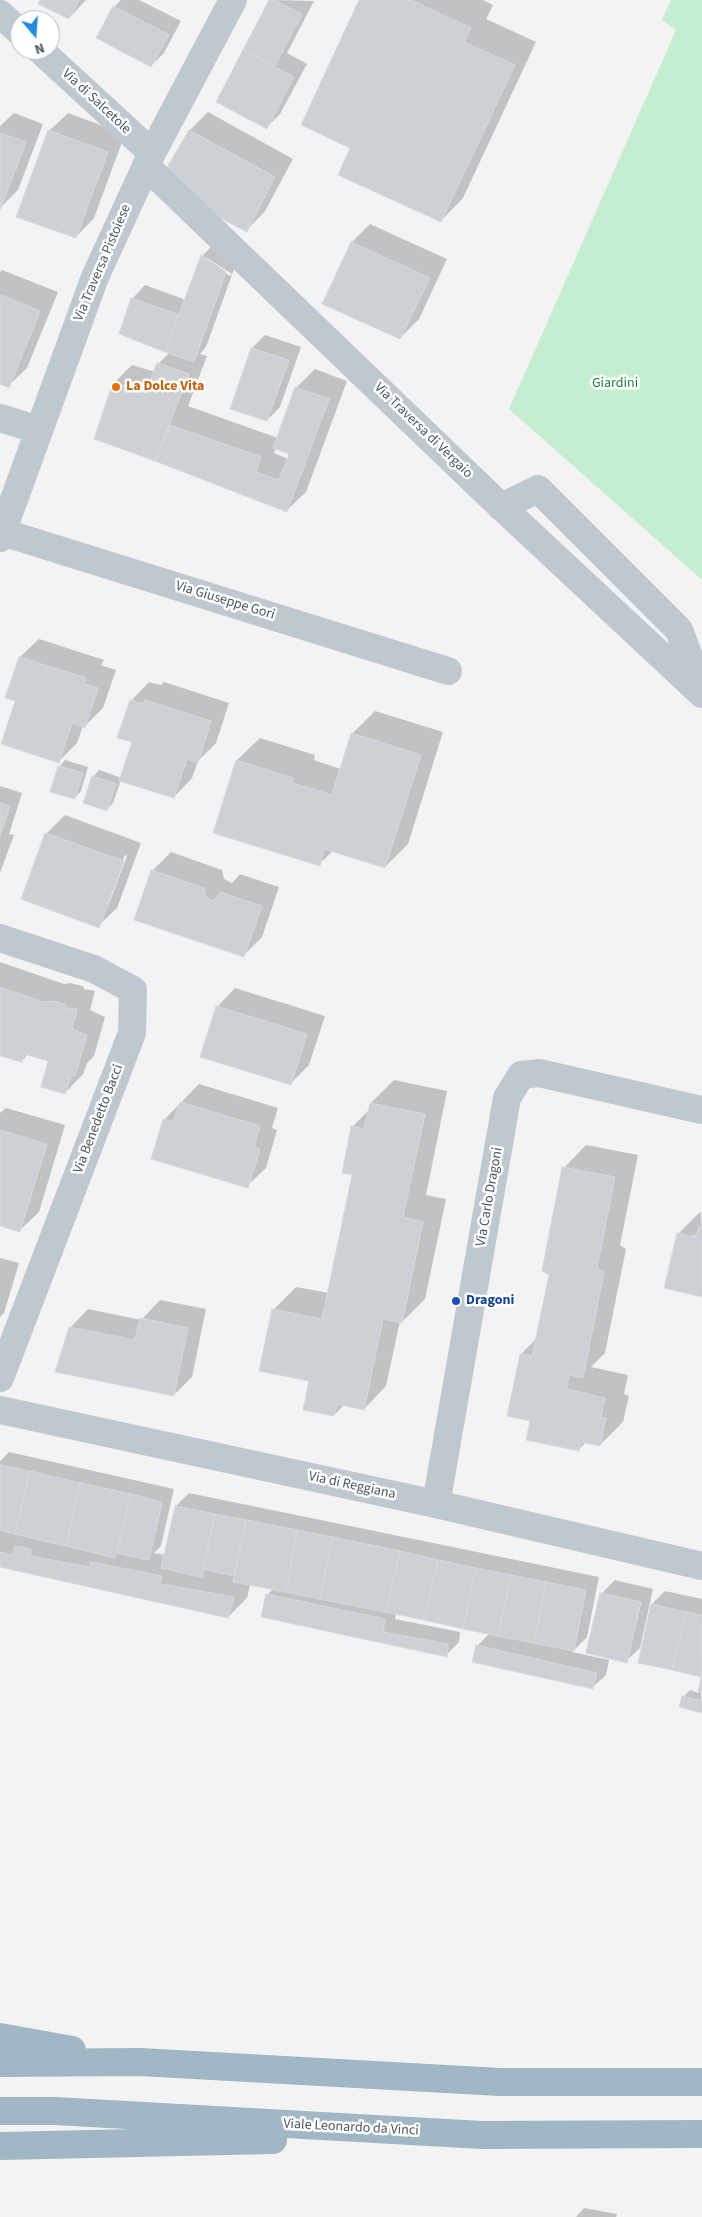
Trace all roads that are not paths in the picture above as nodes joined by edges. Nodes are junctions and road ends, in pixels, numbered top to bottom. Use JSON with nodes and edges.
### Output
{"nodes":[{"id":1,"x":233,"y":0,"type":"edge"},
{"id":2,"x":0,"y":14,"type":"edge"},
{"id":3,"x":10,"y":23,"type":"edge"},
{"id":4,"x":50,"y":60,"type":"edge"},
{"id":5,"x":149,"y":160,"type":"junction"},
{"id":6,"x":0,"y":418,"type":"edge"},
{"id":7,"x":39,"y":430,"type":"junction"},
{"id":8,"x":502,"y":507,"type":"junction"},
{"id":9,"x":1,"y":535,"type":"edge"},
{"id":10,"x":448,"y":671,"type":"dead end"},
{"id":11,"x":702,"y":692,"type":"edge"},
{"id":12,"x":0,"y":938,"type":"edge"},
{"id":13,"x":702,"y":1110,"type":"edge"},
{"id":14,"x":0,"y":1378,"type":"edge"},
{"id":15,"x":0,"y":1410,"type":"edge"},
{"id":16,"x":436,"y":1504,"type":"junction"},
{"id":17,"x":702,"y":1566,"type":"edge"},
{"id":18,"x":0,"y":2037,"type":"edge"},
{"id":19,"x":140,"y":2062,"type":"junction"},
{"id":20,"x":0,"y":2063,"type":"edge"},
{"id":21,"x":702,"y":2082,"type":"edge"},
{"id":22,"x":0,"y":2111,"type":"edge"},
{"id":23,"x":702,"y":2134,"type":"edge"},
{"id":24,"x":482,"y":2135,"type":"junction"},
{"id":25,"x":0,"y":2146,"type":"edge"}],
"edges":[{"from":1,"to":5,"type":"street","name":"Via Traversa Pistoiese"},
{"from":2,"to":3,"type":"street"},
{"from":4,"to":5,"type":"street","name":"Via di Salcetole"},
{"from":5,"to":7,"type":"street","name":"Via Traversa Pistoiese"},
{"from":5,"to":8,"type":"street","name":"Via Traversa di Vergaio"},
{"from":6,"to":7,"type":"street"},
{"from":7,"to":9,"type":"street","name":"Via Traversa Pistoiese"},
{"from":8,"to":11,"type":"street","name":"Via Traversa di Vergaio"},
{"from":8,"to":11,"type":"street"},
{"from":9,"to":10,"type":"street","name":"Via Giuseppe Gori"},
{"from":12,"to":14,"type":"street","name":"Via Benedetto Bacci"},
{"from":13,"to":16,"type":"street","name":"Via Carlo Dragoni"},
{"from":15,"to":16,"type":"street","name":"Via di Reggiana"},
{"from":16,"to":17,"type":"street","name":"Via di Reggiana"},
{"from":18,"to":19,"type":"highway"},
{"from":19,"to":20,"type":"highway"},
{"from":19,"to":21,"type":"highway"},
{"from":22,"to":24,"type":"highway","name":"Viale Leonardo da Vinci"},
{"from":23,"to":24,"type":"highway","name":"Viale Leonardo da Vinci"},
{"from":24,"to":25,"type":"highway"}]}
